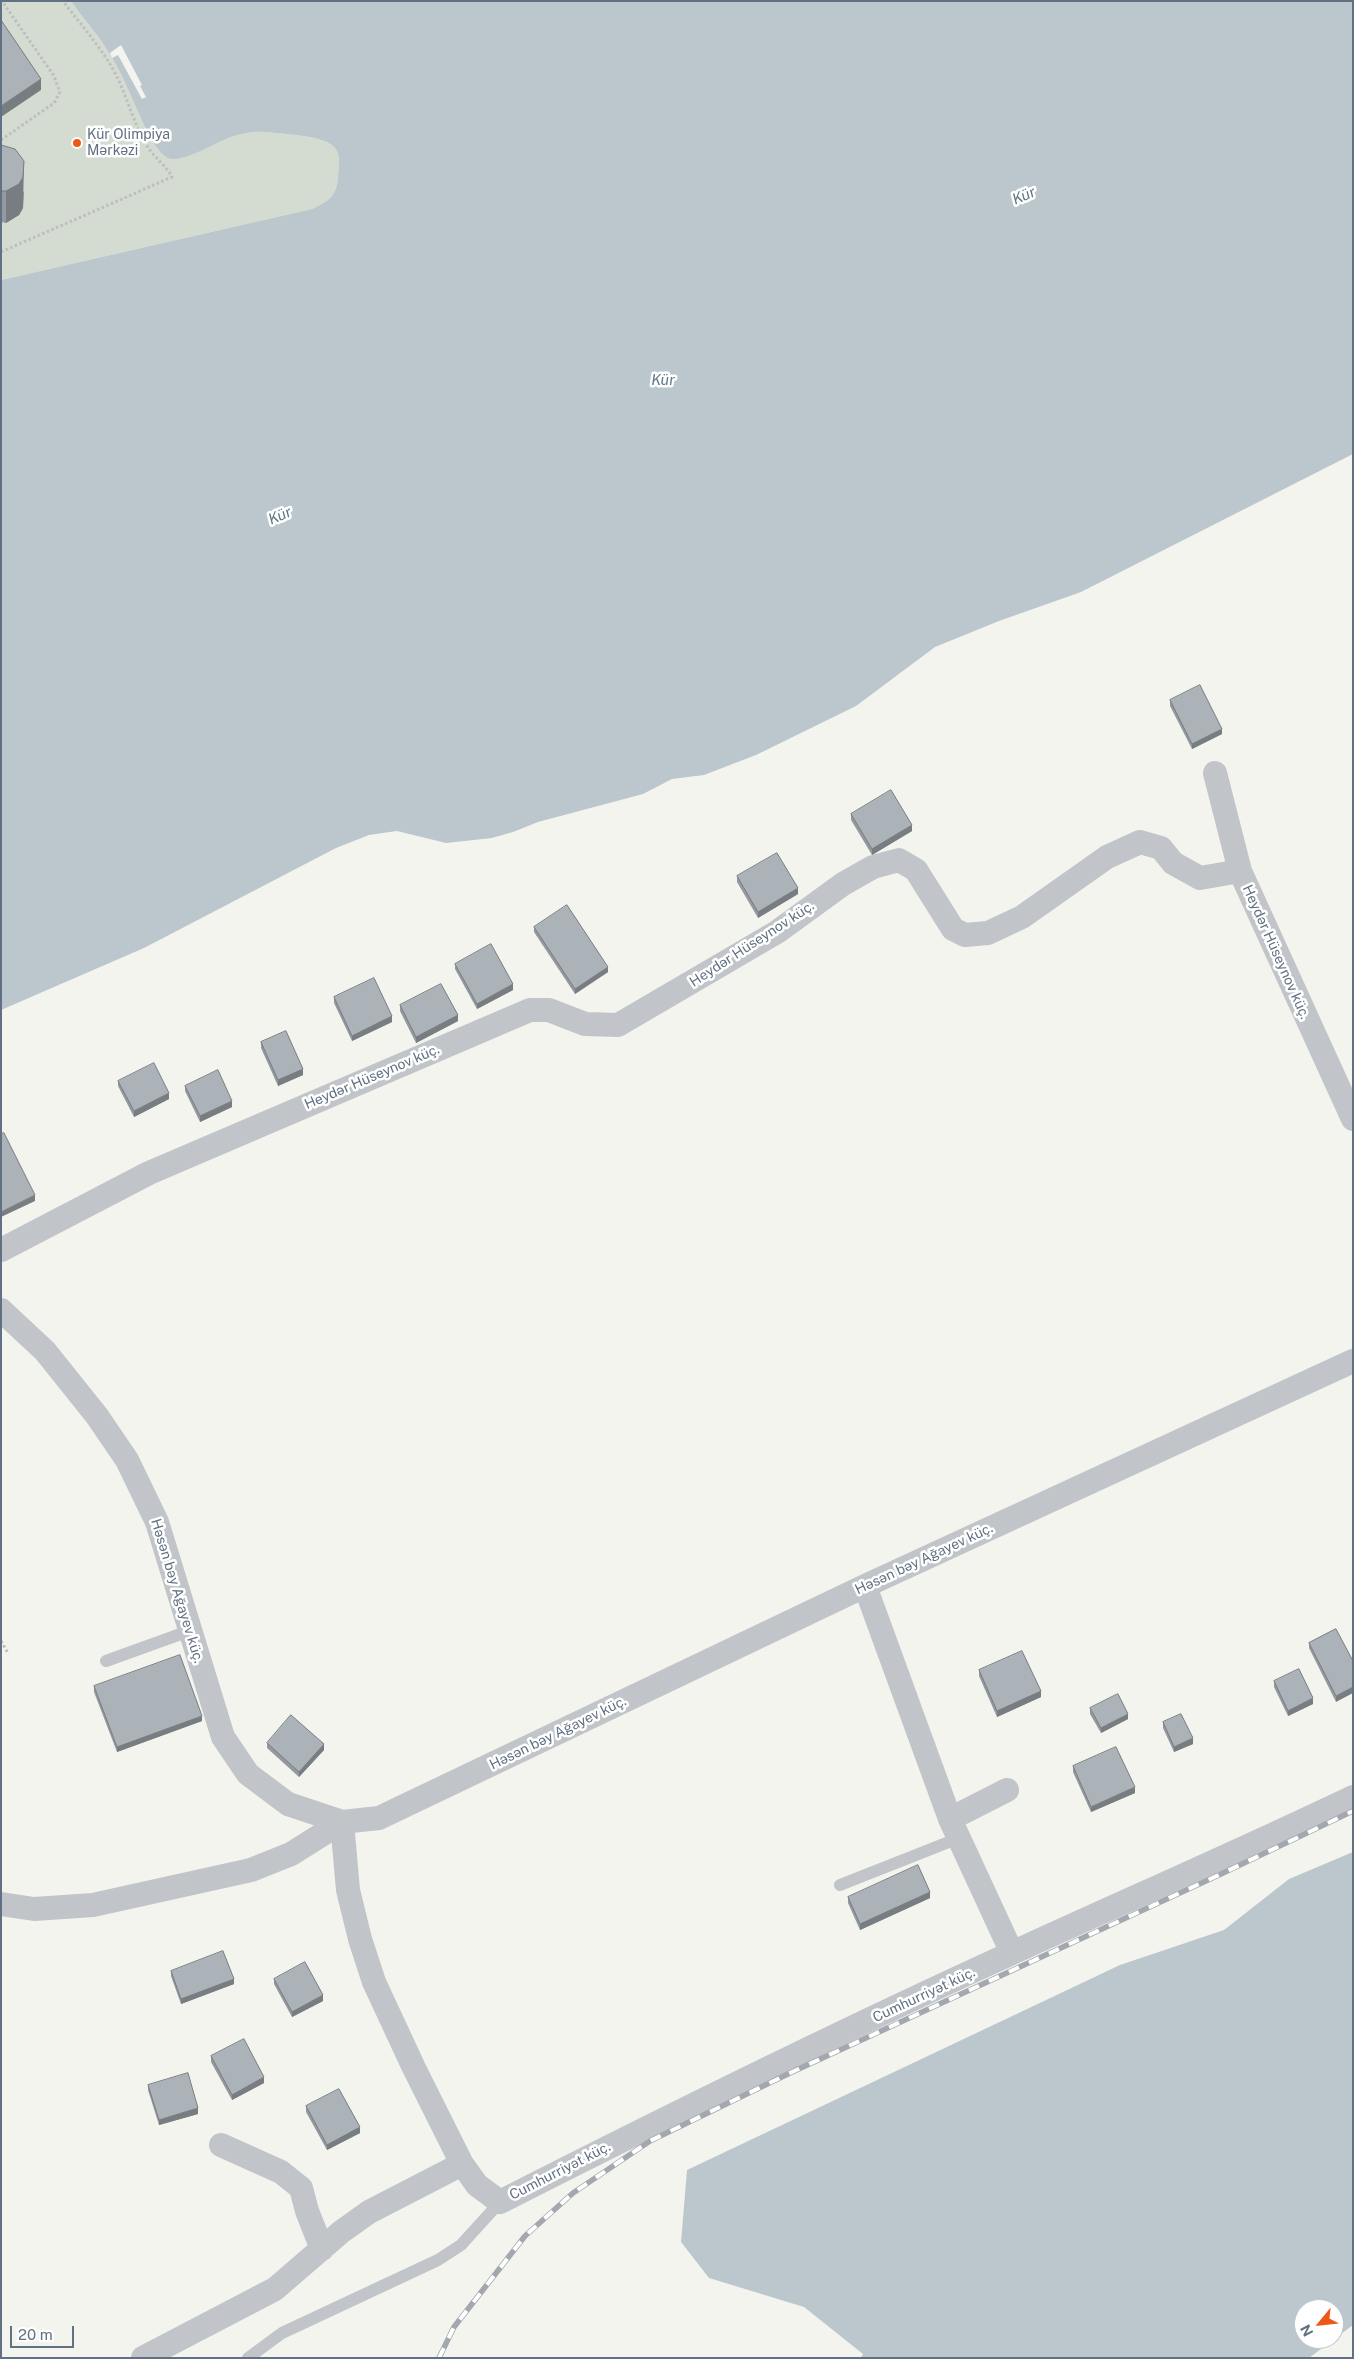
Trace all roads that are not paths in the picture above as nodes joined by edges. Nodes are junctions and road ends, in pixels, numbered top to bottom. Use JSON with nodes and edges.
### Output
{"nodes":[{"id":1,"x":1215,"y":773,"type":"dead end"},
{"id":2,"x":1240,"y":871,"type":"junction"},
{"id":3,"x":1353,"y":1119,"type":"edge"},
{"id":4,"x":1,"y":1250,"type":"edge"},
{"id":5,"x":1,"y":1310,"type":"edge"},
{"id":6,"x":1353,"y":1361,"type":"edge"},
{"id":7,"x":865,"y":1586,"type":"junction"},
{"id":8,"x":190,"y":1631,"type":"junction"},
{"id":9,"x":106,"y":1661,"type":"dead end"},
{"id":10,"x":1007,"y":1790,"type":"dead end"},
{"id":11,"x":1353,"y":1797,"type":"edge"},
{"id":12,"x":342,"y":1822,"type":"junction"},
{"id":13,"x":955,"y":1828,"type":"junction"},
{"id":14,"x":840,"y":1885,"type":"dead end"},
{"id":15,"x":1,"y":1904,"type":"edge"},
{"id":16,"x":1012,"y":1953,"type":"junction"},
{"id":17,"x":221,"y":2146,"type":"dead end"},
{"id":18,"x":462,"y":2164,"type":"junction"},
{"id":19,"x":500,"y":2202,"type":"junction"},
{"id":20,"x":322,"y":2249,"type":"junction"},
{"id":21,"x":144,"y":2358,"type":"edge"},
{"id":22,"x":248,"y":2358,"type":"edge"}],
"edges":[{"from":1,"to":2,"type":"street"},
{"from":2,"to":3,"type":"street","name":"Heydər Hüseynov küç."},
{"from":2,"to":4,"type":"street","name":"Heydər Hüseynov küç."},
{"from":5,"to":8,"type":"street","name":"Həsən bəy Ağayev küç."},
{"from":6,"to":7,"type":"street","name":"Həsən bəy Ağayev küç."},
{"from":7,"to":12,"type":"street","name":"Həsən bəy Ağayev küç."},
{"from":7,"to":13,"type":"street"},
{"from":8,"to":9,"type":"lane"},
{"from":8,"to":12,"type":"street","name":"Həsən bəy Ağayev küç."},
{"from":10,"to":13,"type":"street"},
{"from":11,"to":16,"type":"street","name":"Cumhurriyət küç."},
{"from":12,"to":15,"type":"street"},
{"from":12,"to":18,"type":"street"},
{"from":13,"to":14,"type":"lane"},
{"from":13,"to":16,"type":"street"},
{"from":16,"to":19,"type":"street","name":"Cumhurriyət küç."},
{"from":17,"to":20,"type":"street"},
{"from":18,"to":19,"type":"street"},
{"from":18,"to":20,"type":"street"},
{"from":19,"to":22,"type":"lane"},
{"from":20,"to":21,"type":"street"}]}
